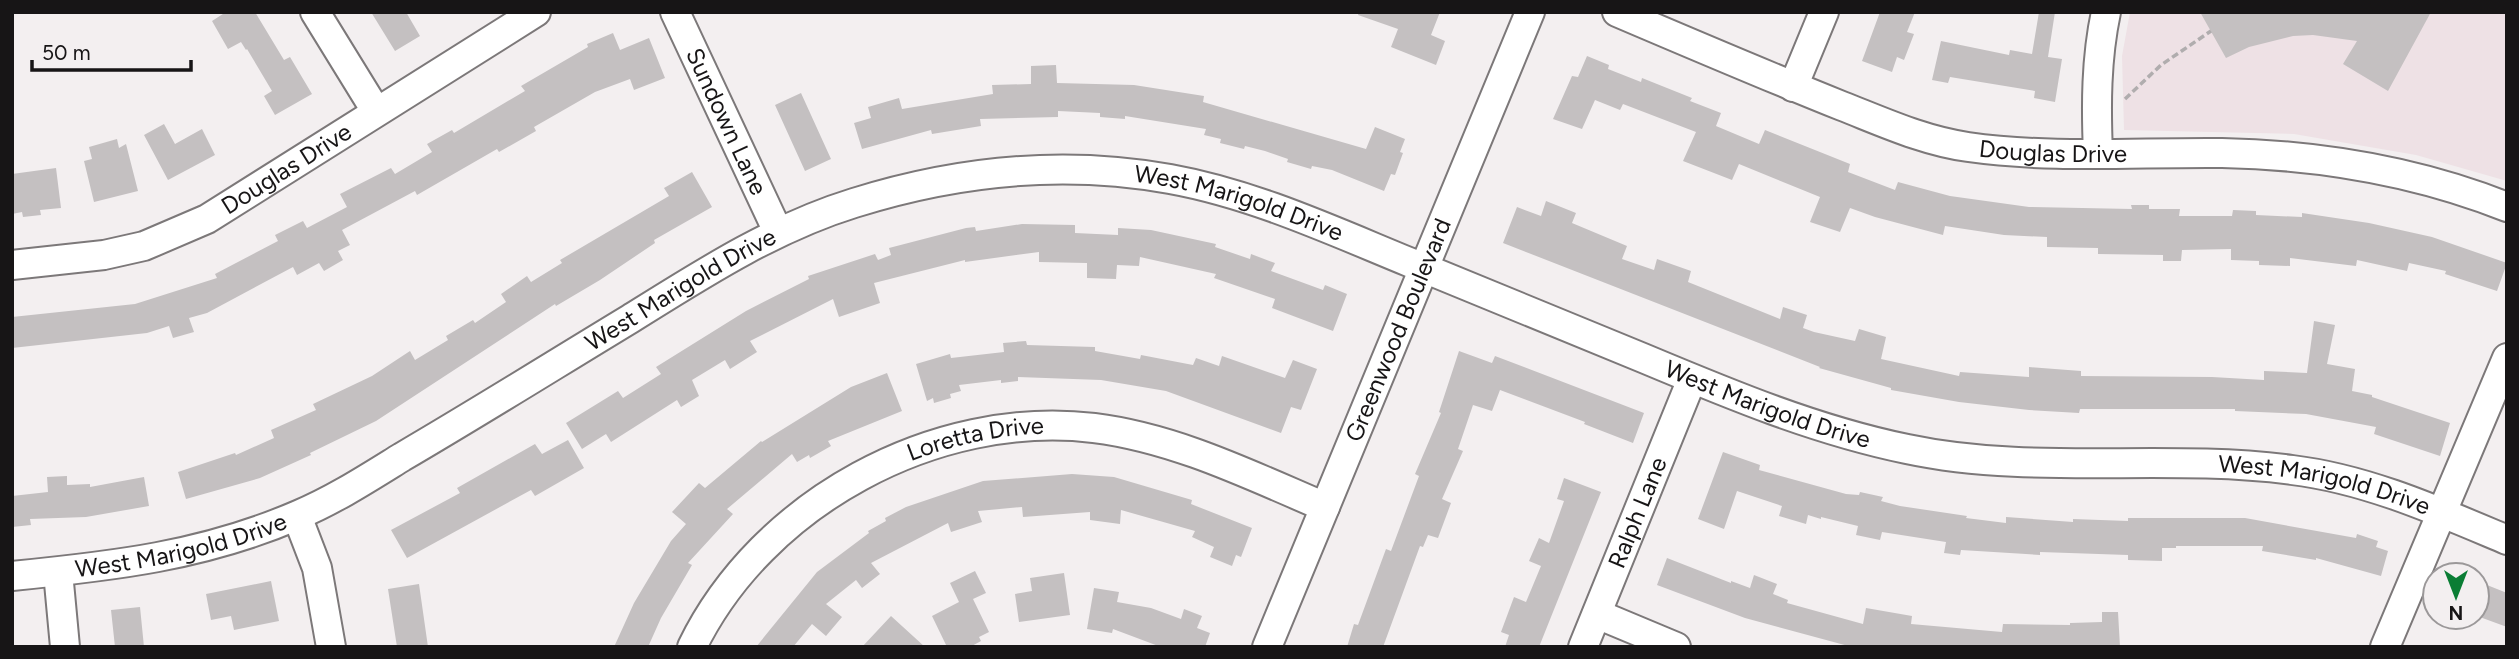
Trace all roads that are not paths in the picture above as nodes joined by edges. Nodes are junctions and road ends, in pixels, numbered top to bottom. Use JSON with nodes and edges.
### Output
{"nodes":[{"id":1,"x":315,"y":12,"type":"edge"},
{"id":2,"x":536,"y":12,"type":"edge"},
{"id":3,"x":674,"y":12,"type":"edge"},
{"id":4,"x":1530,"y":12,"type":"edge"},
{"id":5,"x":1617,"y":12,"type":"edge"},
{"id":6,"x":1824,"y":12,"type":"edge"},
{"id":7,"x":2106,"y":12,"type":"edge"},
{"id":8,"x":1793,"y":87,"type":"junction"},
{"id":9,"x":376,"y":111,"type":"junction"},
{"id":10,"x":2098,"y":154,"type":"junction"},
{"id":11,"x":2507,"y":207,"type":"edge"},
{"id":12,"x":778,"y":232,"type":"junction"},
{"id":13,"x":12,"y":265,"type":"edge"},
{"id":14,"x":1425,"y":268,"type":"junction"},
{"id":15,"x":2507,"y":358,"type":"edge"},
{"id":16,"x":1692,"y":379,"type":"junction"},
{"id":17,"x":1325,"y":507,"type":"junction"},
{"id":18,"x":2440,"y":512,"type":"junction"},
{"id":19,"x":297,"y":516,"type":"junction"},
{"id":20,"x":2507,"y":540,"type":"edge"},
{"id":21,"x":58,"y":572,"type":"junction"},
{"id":22,"x":12,"y":576,"type":"edge"},
{"id":23,"x":1597,"y":614,"type":"junction"},
{"id":24,"x":65,"y":647,"type":"edge"},
{"id":25,"x":331,"y":647,"type":"edge"},
{"id":26,"x":692,"y":647,"type":"edge"},
{"id":27,"x":1267,"y":647,"type":"edge"},
{"id":28,"x":1583,"y":647,"type":"edge"},
{"id":29,"x":1676,"y":647,"type":"edge"},
{"id":30,"x":2385,"y":647,"type":"edge"}],
"edges":[{"from":1,"to":9,"type":"street"},
{"from":2,"to":9,"type":"street","name":"Douglas Drive"},
{"from":3,"to":12,"type":"street","name":"Sundown Lane"},
{"from":4,"to":14,"type":"street","name":"Greenwood Boulevard"},
{"from":5,"to":8,"type":"street","name":"Douglas Drive"},
{"from":6,"to":8,"type":"street"},
{"from":7,"to":10,"type":"street"},
{"from":8,"to":10,"type":"street","name":"Douglas Drive"},
{"from":9,"to":13,"type":"street","name":"Douglas Drive"},
{"from":10,"to":11,"type":"street","name":"Douglas Drive"},
{"from":12,"to":14,"type":"street","name":"West Marigold Drive"},
{"from":12,"to":19,"type":"street","name":"West Marigold Drive"},
{"from":14,"to":16,"type":"street","name":"West Marigold Drive"},
{"from":14,"to":17,"type":"street","name":"Greenwood Boulevard"},
{"from":15,"to":18,"type":"street"},
{"from":16,"to":18,"type":"street","name":"West Marigold Drive"},
{"from":16,"to":23,"type":"street","name":"Ralph Lane"},
{"from":17,"to":26,"type":"street","name":"Loretta Drive"},
{"from":17,"to":27,"type":"street","name":"Greenwood Boulevard"},
{"from":18,"to":20,"type":"street","name":"West Marigold Drive"},
{"from":18,"to":30,"type":"street"},
{"from":19,"to":21,"type":"street","name":"West Marigold Drive"},
{"from":19,"to":25,"type":"street"},
{"from":21,"to":22,"type":"street","name":"West Marigold Drive"},
{"from":21,"to":24,"type":"street"},
{"from":23,"to":28,"type":"street","name":"Ralph Lane"},
{"from":23,"to":29,"type":"street"}]}
